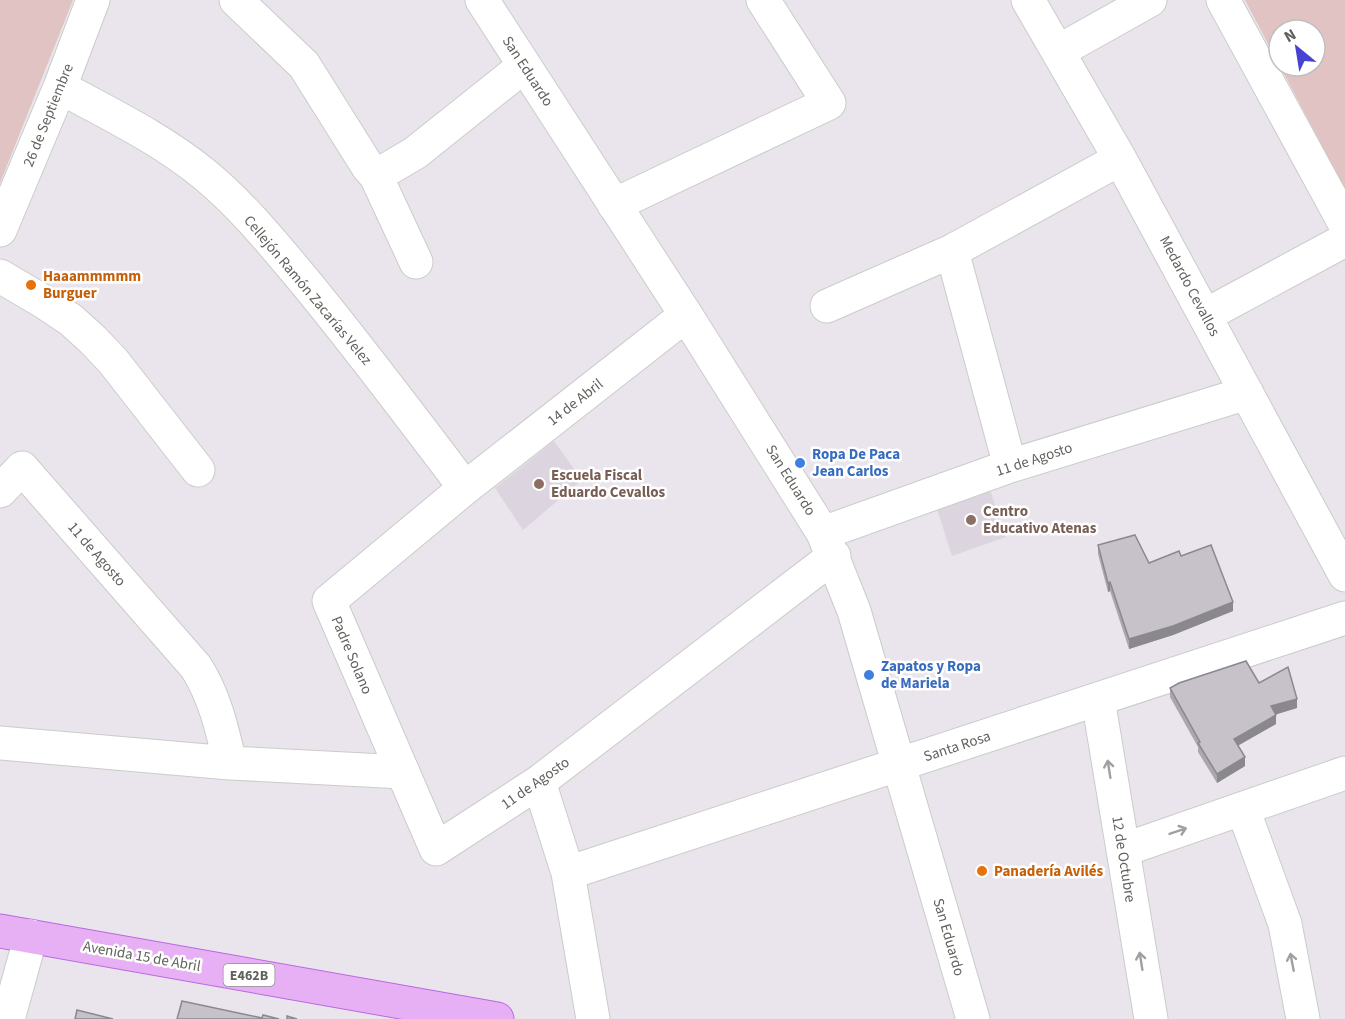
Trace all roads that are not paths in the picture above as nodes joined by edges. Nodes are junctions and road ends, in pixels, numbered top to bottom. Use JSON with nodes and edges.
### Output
{"nodes":[{"id":1,"x":93,"y":0,"type":"edge"},
{"id":2,"x":236,"y":0,"type":"edge"},
{"id":3,"x":482,"y":0,"type":"edge"},
{"id":4,"x":763,"y":0,"type":"edge"},
{"id":5,"x":1028,"y":0,"type":"edge"},
{"id":6,"x":1150,"y":0,"type":"edge"},
{"id":7,"x":1223,"y":0,"type":"edge"},
{"id":8,"x":1059,"y":51,"type":"junction"},
{"id":9,"x":524,"y":66,"type":"junction"},
{"id":10,"x":60,"y":87,"type":"junction"},
{"id":11,"x":1120,"y":159,"type":"junction"},
{"id":12,"x":376,"y":176,"type":"junction"},
{"id":13,"x":614,"y":205,"type":"junction"},
{"id":14,"x":1345,"y":224,"type":"edge"},
{"id":15,"x":0,"y":230,"type":"edge"},
{"id":16,"x":1345,"y":240,"type":"edge"},
{"id":17,"x":952,"y":251,"type":"junction"},
{"id":18,"x":416,"y":262,"type":"dead end"},
{"id":19,"x":0,"y":276,"type":"edge"},
{"id":20,"x":826,"y":306,"type":"dead end"},
{"id":21,"x":686,"y":315,"type":"junction"},
{"id":22,"x":1206,"y":315,"type":"junction"},
{"id":23,"x":1247,"y":393,"type":"junction"},
{"id":24,"x":1010,"y":466,"type":"junction"},
{"id":25,"x":198,"y":470,"type":"dead end"},
{"id":26,"x":465,"y":488,"type":"junction"},
{"id":27,"x":0,"y":491,"type":"edge"},
{"id":28,"x":829,"y":544,"type":"junction"},
{"id":29,"x":1345,"y":575,"type":"edge"},
{"id":30,"x":1345,"y":618,"type":"edge"},
{"id":31,"x":1098,"y":699,"type":"junction"},
{"id":32,"x":0,"y":743,"type":"edge"},
{"id":33,"x":230,"y":763,"type":"junction"},
{"id":34,"x":899,"y":765,"type":"junction"},
{"id":35,"x":403,"y":772,"type":"junction"},
{"id":36,"x":1345,"y":773,"type":"edge"},
{"id":37,"x":538,"y":782,"type":"junction"},
{"id":38,"x":1243,"y":809,"type":"junction"},
{"id":39,"x":1123,"y":850,"type":"junction"},
{"id":40,"x":568,"y":873,"type":"junction"},
{"id":41,"x":15,"y":933,"type":"edge"},
{"id":42,"x":424,"y":1013,"type":"edge"},
{"id":43,"x":8,"y":1019,"type":"edge"},
{"id":44,"x":497,"y":1019,"type":"edge"},
{"id":45,"x":593,"y":1019,"type":"edge"},
{"id":46,"x":973,"y":1019,"type":"edge"},
{"id":47,"x":1151,"y":1019,"type":"edge"},
{"id":48,"x":1303,"y":1019,"type":"edge"}],
"edges":[{"from":1,"to":10,"type":"street","name":"26 de Septiembre"},
{"from":2,"to":12,"type":"street"},
{"from":3,"to":9,"type":"street","name":"San Eduardo"},
{"from":4,"to":13,"type":"street"},
{"from":5,"to":8,"type":"street","name":"Medardo Cevallos"},
{"from":6,"to":8,"type":"street"},
{"from":7,"to":14,"type":"street"},
{"from":8,"to":11,"type":"street","name":"Medardo Cevallos"},
{"from":9,"to":12,"type":"street"},
{"from":9,"to":13,"type":"street","name":"San Eduardo"},
{"from":10,"to":15,"type":"street","name":"26 de Septiembre"},
{"from":10,"to":26,"type":"street","name":"Cellejón Ramón Zacarías Velez"},
{"from":11,"to":17,"type":"street"},
{"from":11,"to":22,"type":"street","name":"Medardo Cevallos"},
{"from":12,"to":18,"type":"street"},
{"from":13,"to":21,"type":"street","name":"San Eduardo"},
{"from":16,"to":22,"type":"street"},
{"from":17,"to":20,"type":"street"},
{"from":17,"to":24,"type":"street"},
{"from":19,"to":25,"type":"street"},
{"from":21,"to":26,"type":"street","name":"14 de Abril"},
{"from":21,"to":28,"type":"street","name":"San Eduardo"},
{"from":22,"to":23,"type":"street","name":"Medardo Cevallos"},
{"from":23,"to":24,"type":"street","name":"11 de Agosto"},
{"from":23,"to":29,"type":"street","name":"Medardo Cevallos"},
{"from":24,"to":28,"type":"street","name":"11 de Agosto"},
{"from":26,"to":35,"type":"street","name":"Padre Solano"},
{"from":27,"to":33,"type":"street","name":"11 de Agosto"},
{"from":28,"to":34,"type":"street","name":"San Eduardo"},
{"from":28,"to":37,"type":"street","name":"11 de Agosto"},
{"from":30,"to":31,"type":"street","name":"Santa Rosa"},
{"from":31,"to":34,"type":"street","name":"Santa Rosa"},
{"from":39,"to":31,"type":"street","name":"12 de Octubre","one_way":true},
{"from":32,"to":33,"type":"street"},
{"from":33,"to":35,"type":"street"},
{"from":34,"to":40,"type":"street","name":"Santa Rosa"},
{"from":34,"to":46,"type":"street","name":"San Eduardo"},
{"from":35,"to":37,"type":"street","name":"11 de Agosto"},
{"from":36,"to":38,"type":"street"},
{"from":37,"to":40,"type":"street"},
{"from":39,"to":38,"type":"street","one_way":true},
{"from":48,"to":38,"type":"street","one_way":true},
{"from":47,"to":39,"type":"street","name":"12 de Octubre","one_way":true},
{"from":40,"to":45,"type":"street"},
{"from":41,"to":42,"type":"main road","name":"Avenida 15 de Abril","number":"E462B"},
{"from":41,"to":43,"type":"street"},
{"from":42,"to":44,"type":"main road","name":"Avenida 15 de Abril","number":"E462B"}]}
